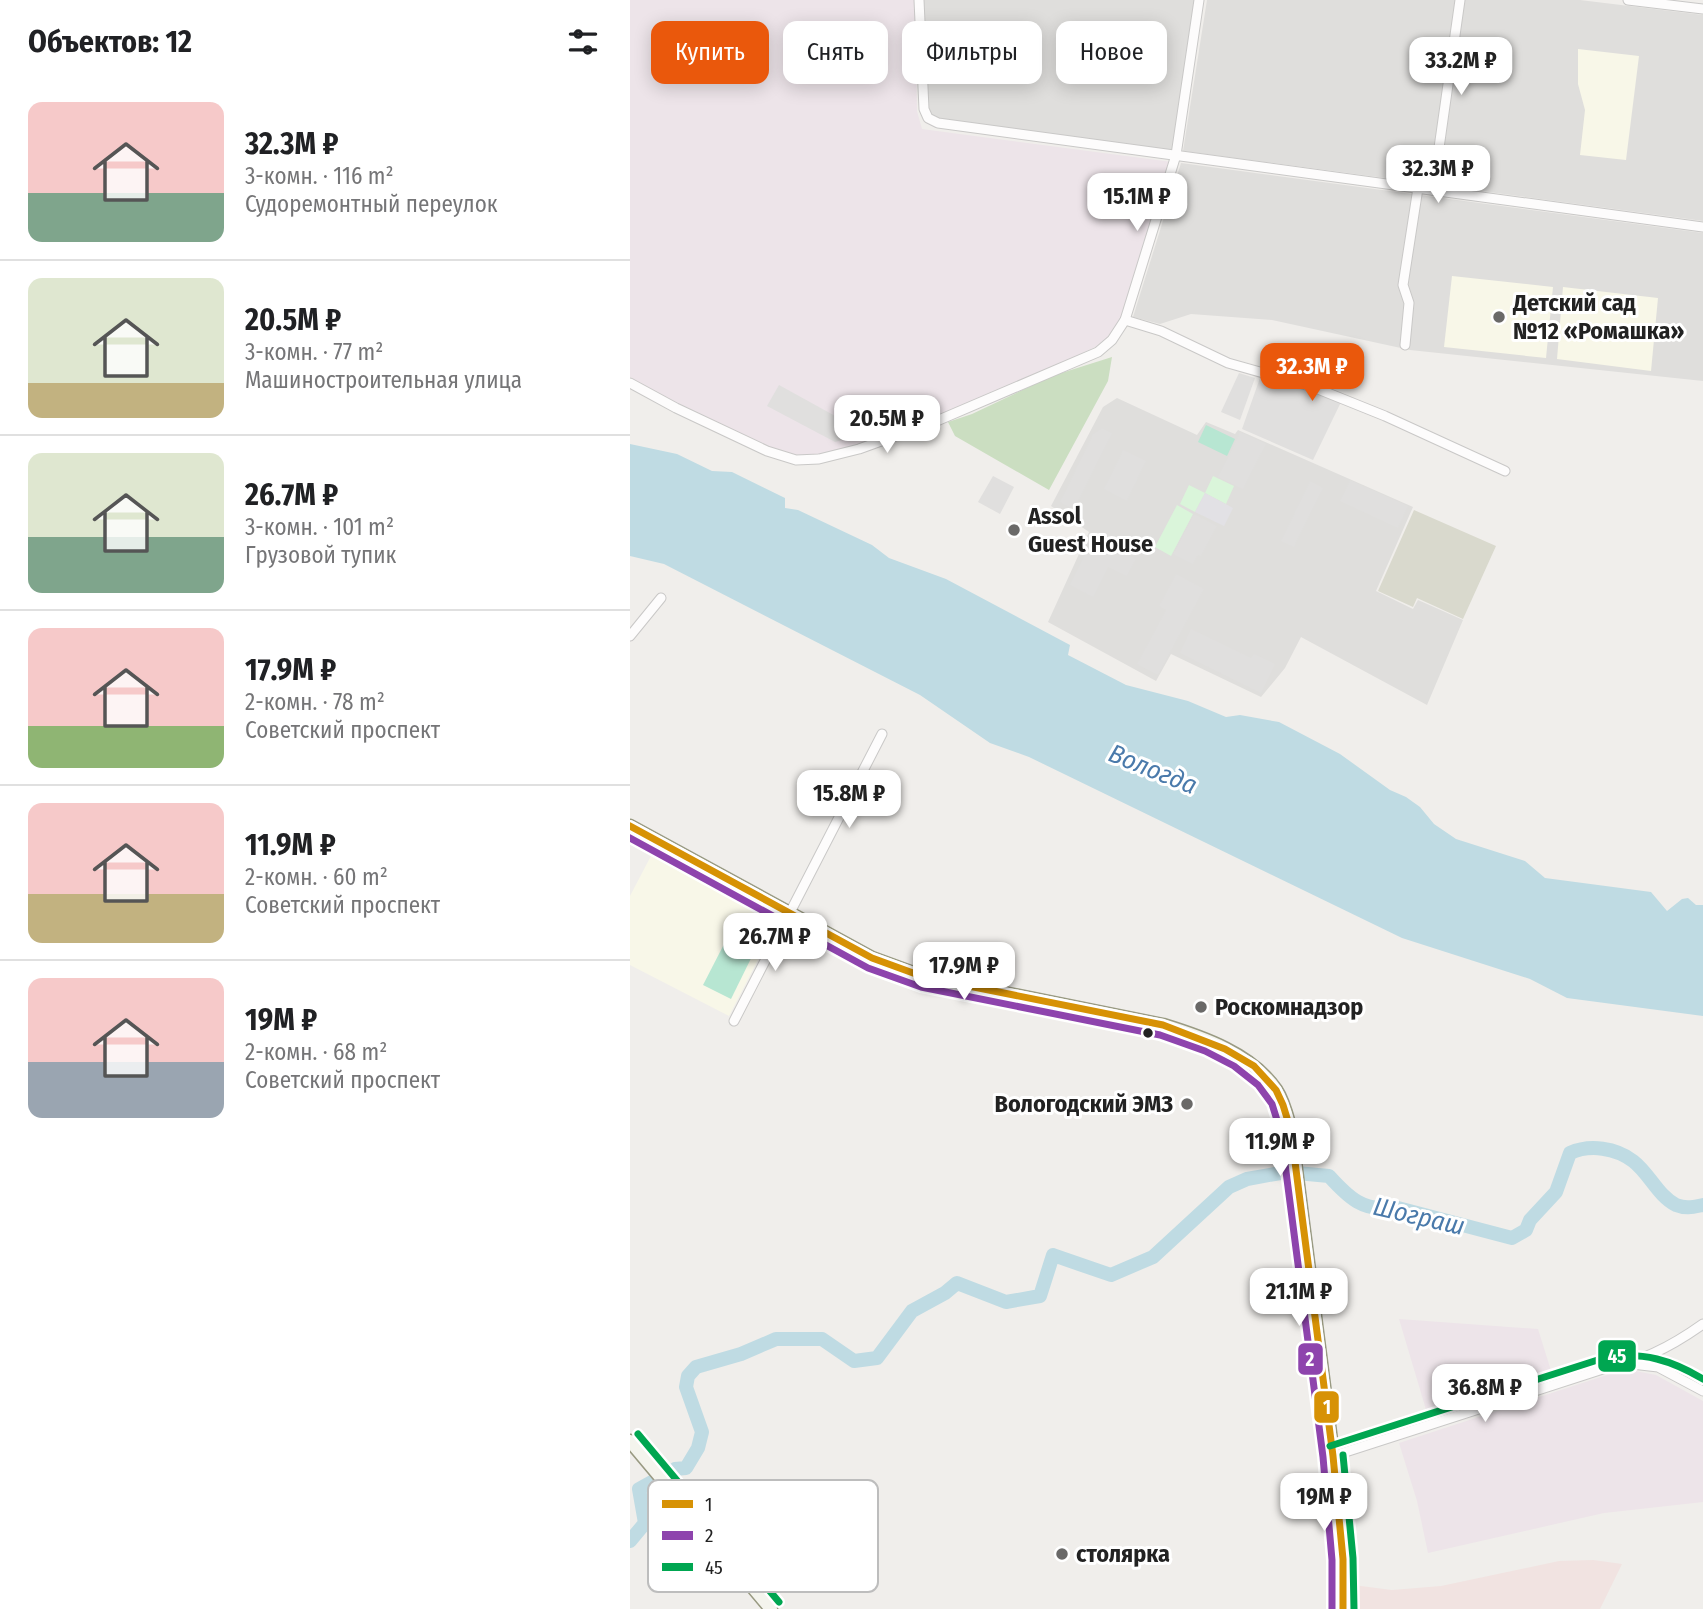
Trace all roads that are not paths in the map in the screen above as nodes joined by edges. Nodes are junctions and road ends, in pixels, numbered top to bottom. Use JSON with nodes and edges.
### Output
{"nodes":[{"id":1,"x":919,"y":0,"type":"edge"},
{"id":2,"x":1199,"y":0,"type":"edge"},
{"id":3,"x":1460,"y":0,"type":"edge"},
{"id":4,"x":1628,"y":0,"type":"edge"},
{"id":5,"x":1703,"y":9,"type":"edge"},
{"id":6,"x":1176,"y":155,"type":"junction"},
{"id":7,"x":1418,"y":188,"type":"junction"},
{"id":8,"x":1433,"y":190,"type":"junction"},
{"id":9,"x":1703,"y":227,"type":"edge"},
{"id":10,"x":1125,"y":320,"type":"junction"},
{"id":11,"x":1405,"y":345,"type":"dead end"},
{"id":12,"x":630,"y":383,"type":"edge"},
{"id":13,"x":1505,"y":471,"type":"dead end"},
{"id":14,"x":661,"y":598,"type":"dead end"},
{"id":15,"x":630,"y":636,"type":"edge"},
{"id":16,"x":882,"y":734,"type":"dead end"},
{"id":17,"x":630,"y":826,"type":"edge"},
{"id":18,"x":789,"y":913,"type":"junction"},
{"id":19,"x":734,"y":1021,"type":"dead end"},
{"id":20,"x":1703,"y":1324,"type":"edge"},
{"id":21,"x":1630,"y":1364,"type":"junction"},
{"id":22,"x":1703,"y":1391,"type":"edge"},
{"id":23,"x":630,"y":1441,"type":"edge"},
{"id":24,"x":1333,"y":1456,"type":"junction"},
{"id":25,"x":664,"y":1480,"type":"edge"},
{"id":26,"x":757,"y":1592,"type":"edge"},
{"id":27,"x":771,"y":1609,"type":"edge"},
{"id":28,"x":1343,"y":1609,"type":"edge"}],
"edges":[{"from":1,"to":6,"type":"street"},
{"from":2,"to":6,"type":"street"},
{"from":3,"to":8,"type":"street"},
{"from":4,"to":5,"type":"street"},
{"from":6,"to":7,"type":"street"},
{"from":6,"to":10,"type":"street"},
{"from":7,"to":8,"type":"street"},
{"from":7,"to":11,"type":"street"},
{"from":8,"to":9,"type":"street"},
{"from":10,"to":12,"type":"street"},
{"from":10,"to":13,"type":"street"},
{"from":14,"to":15,"type":"street"},
{"from":16,"to":18,"type":"street"},
{"from":17,"to":18,"type":"street"},
{"from":18,"to":19,"type":"street"},
{"from":18,"to":24,"type":"street"},
{"from":20,"to":21,"type":"street"},
{"from":21,"to":22,"type":"street"},
{"from":21,"to":24,"type":"street"},
{"from":23,"to":25,"type":"street"},
{"from":24,"to":28,"type":"street"},
{"from":26,"to":27,"type":"street"}]}
